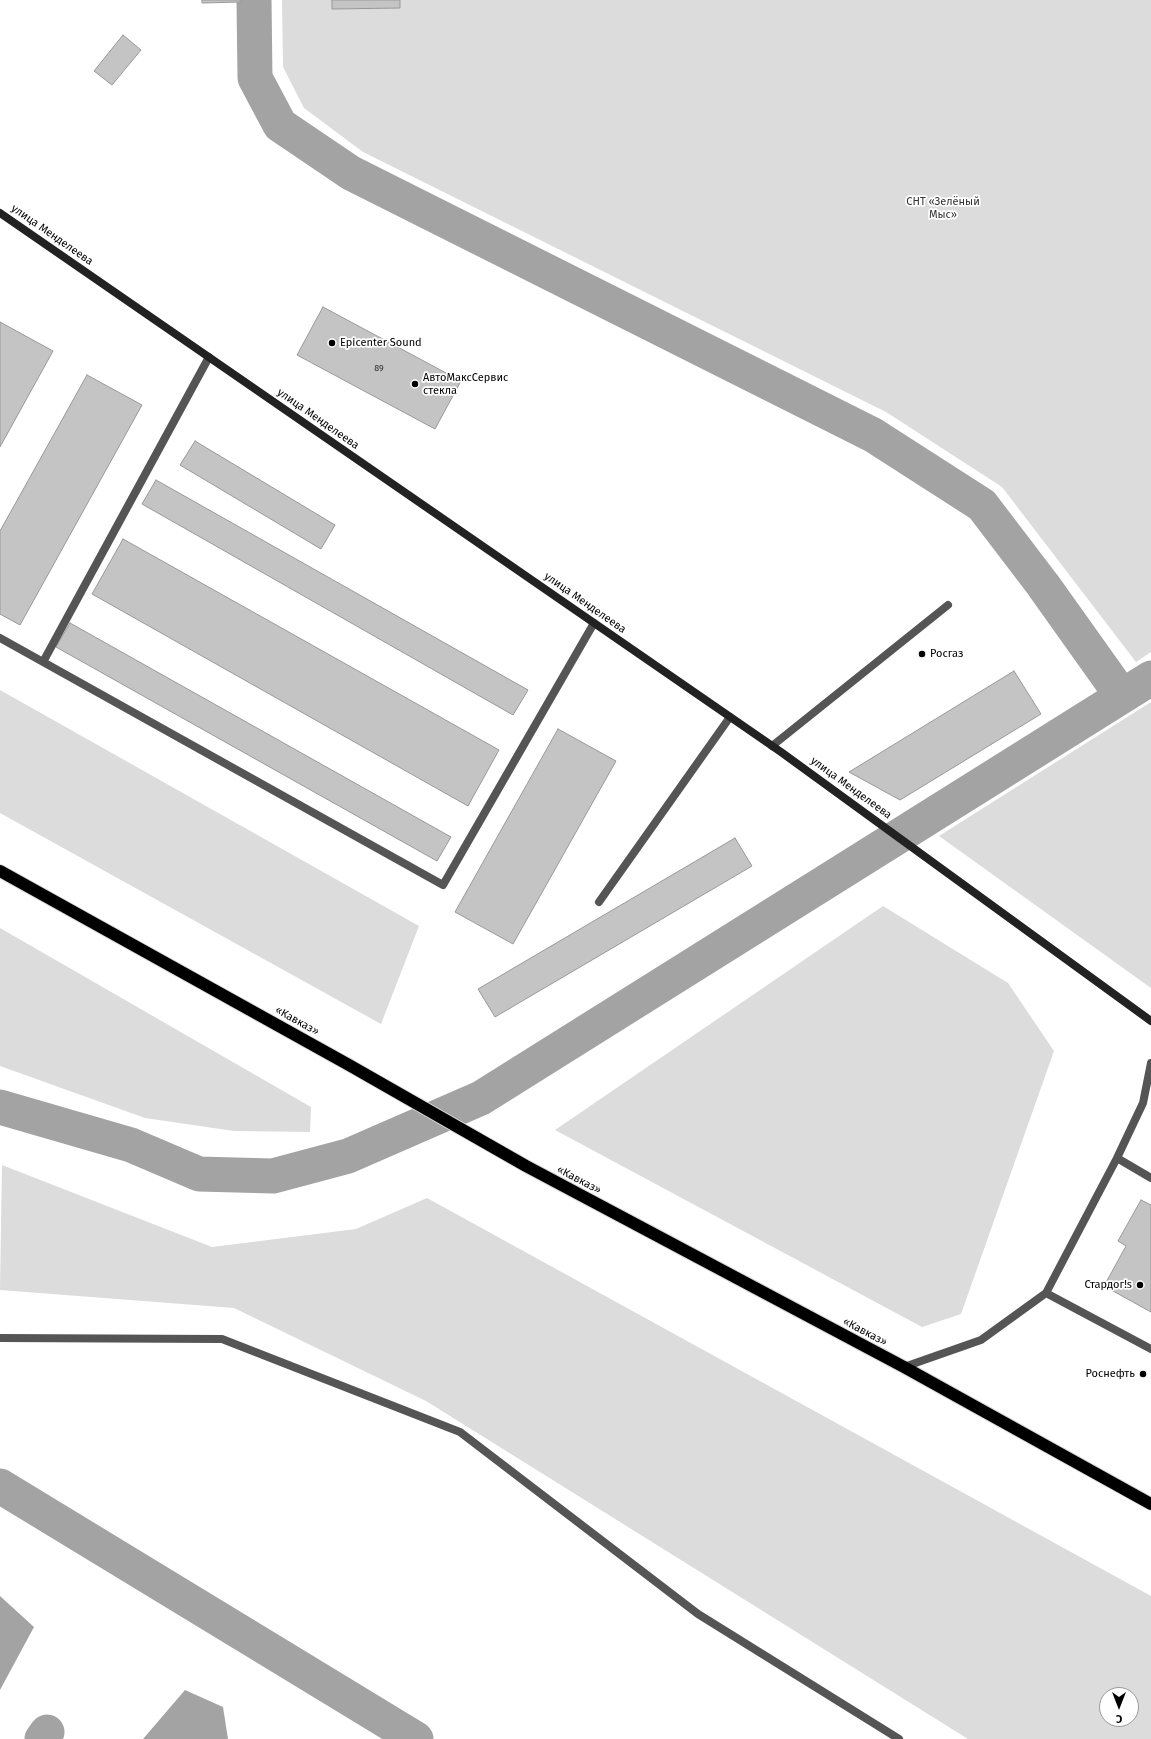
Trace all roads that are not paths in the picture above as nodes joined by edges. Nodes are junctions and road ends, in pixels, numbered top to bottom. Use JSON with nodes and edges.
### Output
{"nodes":[{"id":1,"x":0,"y":213,"type":"edge"},
{"id":2,"x":209,"y":357,"type":"junction"},
{"id":3,"x":948,"y":605,"type":"dead end"},
{"id":4,"x":594,"y":623,"type":"junction"},
{"id":5,"x":0,"y":638,"type":"edge"},
{"id":6,"x":43,"y":662,"type":"junction"},
{"id":7,"x":730,"y":716,"type":"junction"},
{"id":8,"x":772,"y":746,"type":"junction"},
{"id":9,"x":0,"y":871,"type":"edge"},
{"id":10,"x":599,"y":902,"type":"dead end"},
{"id":11,"x":1151,"y":1021,"type":"edge"},
{"id":12,"x":1151,"y":1063,"type":"edge"},
{"id":13,"x":1117,"y":1158,"type":"junction"},
{"id":14,"x":1151,"y":1178,"type":"edge"},
{"id":15,"x":1046,"y":1294,"type":"junction"},
{"id":16,"x":0,"y":1338,"type":"edge"},
{"id":17,"x":1151,"y":1349,"type":"edge"},
{"id":18,"x":904,"y":1367,"type":"junction"},
{"id":19,"x":1151,"y":1504,"type":"edge"},
{"id":20,"x":899,"y":1739,"type":"edge"}],
"edges":[{"from":1,"to":2,"type":"main road","name":"улица Менделеева"},
{"from":2,"to":4,"type":"main road","name":"улица Менделеева"},
{"from":2,"to":6,"type":"lane"},
{"from":3,"to":8,"type":"lane"},
{"from":4,"to":6,"type":"lane"},
{"from":4,"to":7,"type":"main road","name":"улица Менделеева"},
{"from":5,"to":6,"type":"lane"},
{"from":7,"to":8,"type":"main road","name":"улица Менделеева"},
{"from":7,"to":10,"type":"lane"},
{"from":8,"to":11,"type":"main road","name":"улица Менделеева"},
{"from":9,"to":18,"type":"highway","name":"«Кавказ»"},
{"from":12,"to":13,"type":"lane"},
{"from":13,"to":14,"type":"lane"},
{"from":13,"to":15,"type":"lane"},
{"from":15,"to":17,"type":"lane"},
{"from":15,"to":18,"type":"lane"},
{"from":16,"to":20,"type":"lane"},
{"from":18,"to":19,"type":"highway","name":"«Кавказ»"}]}
